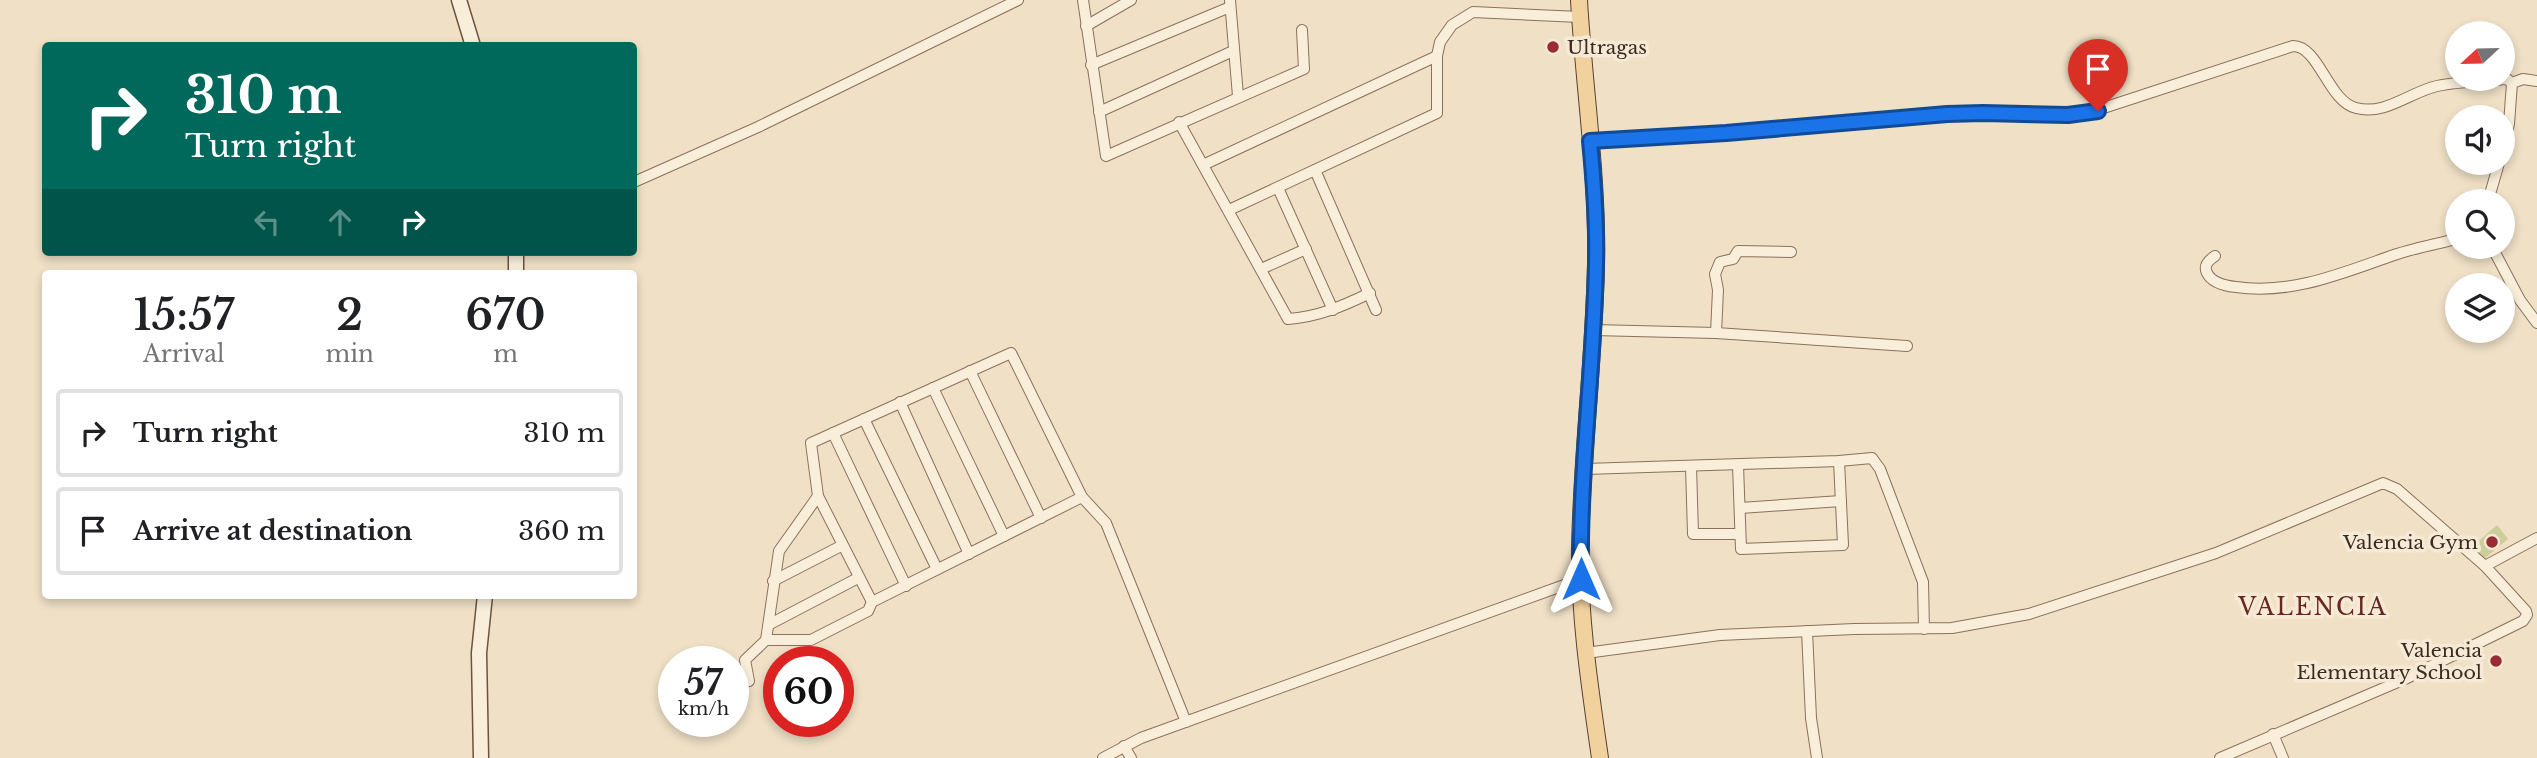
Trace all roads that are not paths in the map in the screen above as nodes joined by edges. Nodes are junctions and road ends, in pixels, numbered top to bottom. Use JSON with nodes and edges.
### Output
{"nodes":[{"id":1,"x":459,"y":0,"type":"edge"},
{"id":2,"x":1018,"y":0,"type":"edge"},
{"id":3,"x":1083,"y":0,"type":"edge"},
{"id":4,"x":1130,"y":0,"type":"edge"},
{"id":5,"x":1579,"y":0,"type":"edge"},
{"id":6,"x":1230,"y":3,"type":"edge"},
{"id":7,"x":1580,"y":17,"type":"junction"},
{"id":8,"x":1086,"y":26,"type":"junction"},
{"id":9,"x":1302,"y":30,"type":"dead end"},
{"id":10,"x":472,"y":42,"type":"edge"},
{"id":11,"x":1233,"y":51,"type":"junction"},
{"id":12,"x":1437,"y":56,"type":"junction"},
{"id":13,"x":1091,"y":65,"type":"junction"},
{"id":14,"x":2537,"y":80,"type":"edge"},
{"id":15,"x":2515,"y":82,"type":"edge"},
{"id":16,"x":2445,"y":85,"type":"edge"},
{"id":17,"x":1237,"y":96,"type":"junction"},
{"id":18,"x":1099,"y":112,"type":"junction"},
{"id":19,"x":1179,"y":122,"type":"junction"},
{"id":20,"x":1590,"y":141,"type":"junction"},
{"id":21,"x":1203,"y":165,"type":"junction"},
{"id":22,"x":1315,"y":170,"type":"junction"},
{"id":23,"x":637,"y":181,"type":"edge"},
{"id":24,"x":1278,"y":188,"type":"junction"},
{"id":25,"x":1229,"y":210,"type":"junction"},
{"id":26,"x":2445,"y":242,"type":"edge"},
{"id":27,"x":1306,"y":249,"type":"junction"},
{"id":28,"x":1791,"y":253,"type":"dead end"},
{"id":29,"x":2215,"y":256,"type":"dead end"},
{"id":30,"x":2498,"y":259,"type":"edge"},
{"id":31,"x":1261,"y":269,"type":"junction"},
{"id":32,"x":1370,"y":293,"type":"junction"},
{"id":33,"x":1333,"y":310,"type":"junction"},
{"id":34,"x":1376,"y":310,"type":"dead end"},
{"id":35,"x":2537,"y":323,"type":"edge"},
{"id":36,"x":1593,"y":330,"type":"junction"},
{"id":37,"x":1716,"y":334,"type":"junction"},
{"id":38,"x":1907,"y":346,"type":"dead end"},
{"id":39,"x":970,"y":371,"type":"junction"},
{"id":40,"x":933,"y":388,"type":"junction"},
{"id":41,"x":900,"y":402,"type":"junction"},
{"id":42,"x":864,"y":419,"type":"junction"},
{"id":43,"x":834,"y":433,"type":"junction"},
{"id":44,"x":1839,"y":461,"type":"junction"},
{"id":45,"x":1738,"y":465,"type":"junction"},
{"id":46,"x":1690,"y":466,"type":"junction"},
{"id":47,"x":1585,"y":469,"type":"junction"},
{"id":48,"x":818,"y":496,"type":"junction"},
{"id":49,"x":1082,"y":497,"type":"junction"},
{"id":50,"x":1841,"y":501,"type":"junction"},
{"id":51,"x":1740,"y":508,"type":"junction"},
{"id":52,"x":1041,"y":517,"type":"junction"},
{"id":53,"x":1740,"y":534,"type":"junction"},
{"id":54,"x":1004,"y":536,"type":"junction"},
{"id":55,"x":2537,"y":538,"type":"edge"},
{"id":56,"x":841,"y":546,"type":"junction"},
{"id":57,"x":969,"y":554,"type":"junction"},
{"id":58,"x":2485,"y":566,"type":"junction"},
{"id":59,"x":937,"y":569,"type":"junction"},
{"id":60,"x":858,"y":578,"type":"junction"},
{"id":61,"x":1581,"y":579,"type":"junction"},
{"id":62,"x":773,"y":581,"type":"junction"},
{"id":63,"x":906,"y":586,"type":"junction"},
{"id":64,"x":485,"y":599,"type":"edge"},
{"id":65,"x":872,"y":602,"type":"junction"},
{"id":66,"x":770,"y":624,"type":"junction"},
{"id":67,"x":1924,"y":629,"type":"junction"},
{"id":68,"x":1807,"y":631,"type":"junction"},
{"id":69,"x":766,"y":640,"type":"junction"},
{"id":70,"x":1586,"y":653,"type":"junction"},
{"id":71,"x":749,"y":656,"type":"edge"},
{"id":72,"x":1186,"y":722,"type":"junction"},
{"id":73,"x":2273,"y":734,"type":"junction"},
{"id":74,"x":1124,"y":746,"type":"junction"},
{"id":75,"x":481,"y":758,"type":"edge"},
{"id":76,"x":1103,"y":758,"type":"edge"},
{"id":77,"x":1131,"y":758,"type":"edge"},
{"id":78,"x":1600,"y":758,"type":"edge"},
{"id":79,"x":1817,"y":758,"type":"edge"},
{"id":80,"x":2220,"y":758,"type":"edge"},
{"id":81,"x":2283,"y":758,"type":"edge"}],
"edges":[{"from":1,"to":10,"type":"street"},
{"from":2,"to":23,"type":"street"},
{"from":3,"to":8,"type":"street"},
{"from":4,"to":8,"type":"street"},
{"from":5,"to":7,"type":"main road"},
{"from":6,"to":11,"type":"street"},
{"from":6,"to":13,"type":"street"},
{"from":7,"to":12,"type":"street"},
{"from":7,"to":20,"type":"main road"},
{"from":8,"to":13,"type":"street"},
{"from":9,"to":17,"type":"street"},
{"from":11,"to":17,"type":"street"},
{"from":11,"to":18,"type":"street"},
{"from":12,"to":21,"type":"street"},
{"from":12,"to":22,"type":"street"},
{"from":13,"to":18,"type":"street"},
{"from":14,"to":15,"type":"street"},
{"from":16,"to":20,"type":"street"},
{"from":17,"to":19,"type":"street"},
{"from":18,"to":19,"type":"street"},
{"from":19,"to":21,"type":"street"},
{"from":20,"to":36,"type":"main road"},
{"from":21,"to":25,"type":"street"},
{"from":22,"to":24,"type":"street"},
{"from":22,"to":32,"type":"street"},
{"from":24,"to":25,"type":"street"},
{"from":24,"to":27,"type":"street"},
{"from":25,"to":31,"type":"street"},
{"from":26,"to":29,"type":"street"},
{"from":27,"to":31,"type":"street"},
{"from":27,"to":33,"type":"street"},
{"from":28,"to":37,"type":"street"},
{"from":30,"to":35,"type":"street"},
{"from":31,"to":33,"type":"street"},
{"from":32,"to":33,"type":"street"},
{"from":32,"to":34,"type":"street"},
{"from":36,"to":37,"type":"street"},
{"from":36,"to":47,"type":"main road"},
{"from":37,"to":38,"type":"street"},
{"from":39,"to":40,"type":"street"},
{"from":39,"to":49,"type":"street"},
{"from":39,"to":52,"type":"street"},
{"from":40,"to":41,"type":"street"},
{"from":40,"to":54,"type":"street"},
{"from":41,"to":42,"type":"street"},
{"from":41,"to":57,"type":"street"},
{"from":42,"to":43,"type":"street"},
{"from":42,"to":59,"type":"street"},
{"from":43,"to":48,"type":"street"},
{"from":43,"to":63,"type":"street"},
{"from":44,"to":45,"type":"street"},
{"from":44,"to":50,"type":"street"},
{"from":44,"to":67,"type":"street"},
{"from":45,"to":46,"type":"street"},
{"from":45,"to":51,"type":"street"},
{"from":46,"to":47,"type":"street"},
{"from":46,"to":53,"type":"street"},
{"from":47,"to":61,"type":"main road"},
{"from":48,"to":56,"type":"street"},
{"from":48,"to":62,"type":"street"},
{"from":49,"to":52,"type":"street"},
{"from":49,"to":72,"type":"street"},
{"from":50,"to":51,"type":"street"},
{"from":50,"to":53,"type":"street"},
{"from":51,"to":53,"type":"street"},
{"from":52,"to":54,"type":"street"},
{"from":54,"to":57,"type":"street"},
{"from":55,"to":58,"type":"street"},
{"from":56,"to":60,"type":"street"},
{"from":56,"to":62,"type":"street"},
{"from":57,"to":59,"type":"street"},
{"from":58,"to":67,"type":"street"},
{"from":58,"to":73,"type":"street"},
{"from":59,"to":63,"type":"street"},
{"from":60,"to":65,"type":"street"},
{"from":60,"to":66,"type":"street"},
{"from":61,"to":70,"type":"main road"},
{"from":61,"to":72,"type":"street"},
{"from":62,"to":66,"type":"street"},
{"from":63,"to":65,"type":"street"},
{"from":64,"to":75,"type":"street"},
{"from":65,"to":69,"type":"street"},
{"from":66,"to":69,"type":"street"},
{"from":67,"to":68,"type":"street"},
{"from":68,"to":70,"type":"street"},
{"from":68,"to":79,"type":"street"},
{"from":69,"to":71,"type":"street"},
{"from":70,"to":78,"type":"main road"},
{"from":72,"to":74,"type":"street"},
{"from":73,"to":80,"type":"street"},
{"from":73,"to":81,"type":"street"},
{"from":74,"to":76,"type":"street"},
{"from":74,"to":77,"type":"street"}]}
